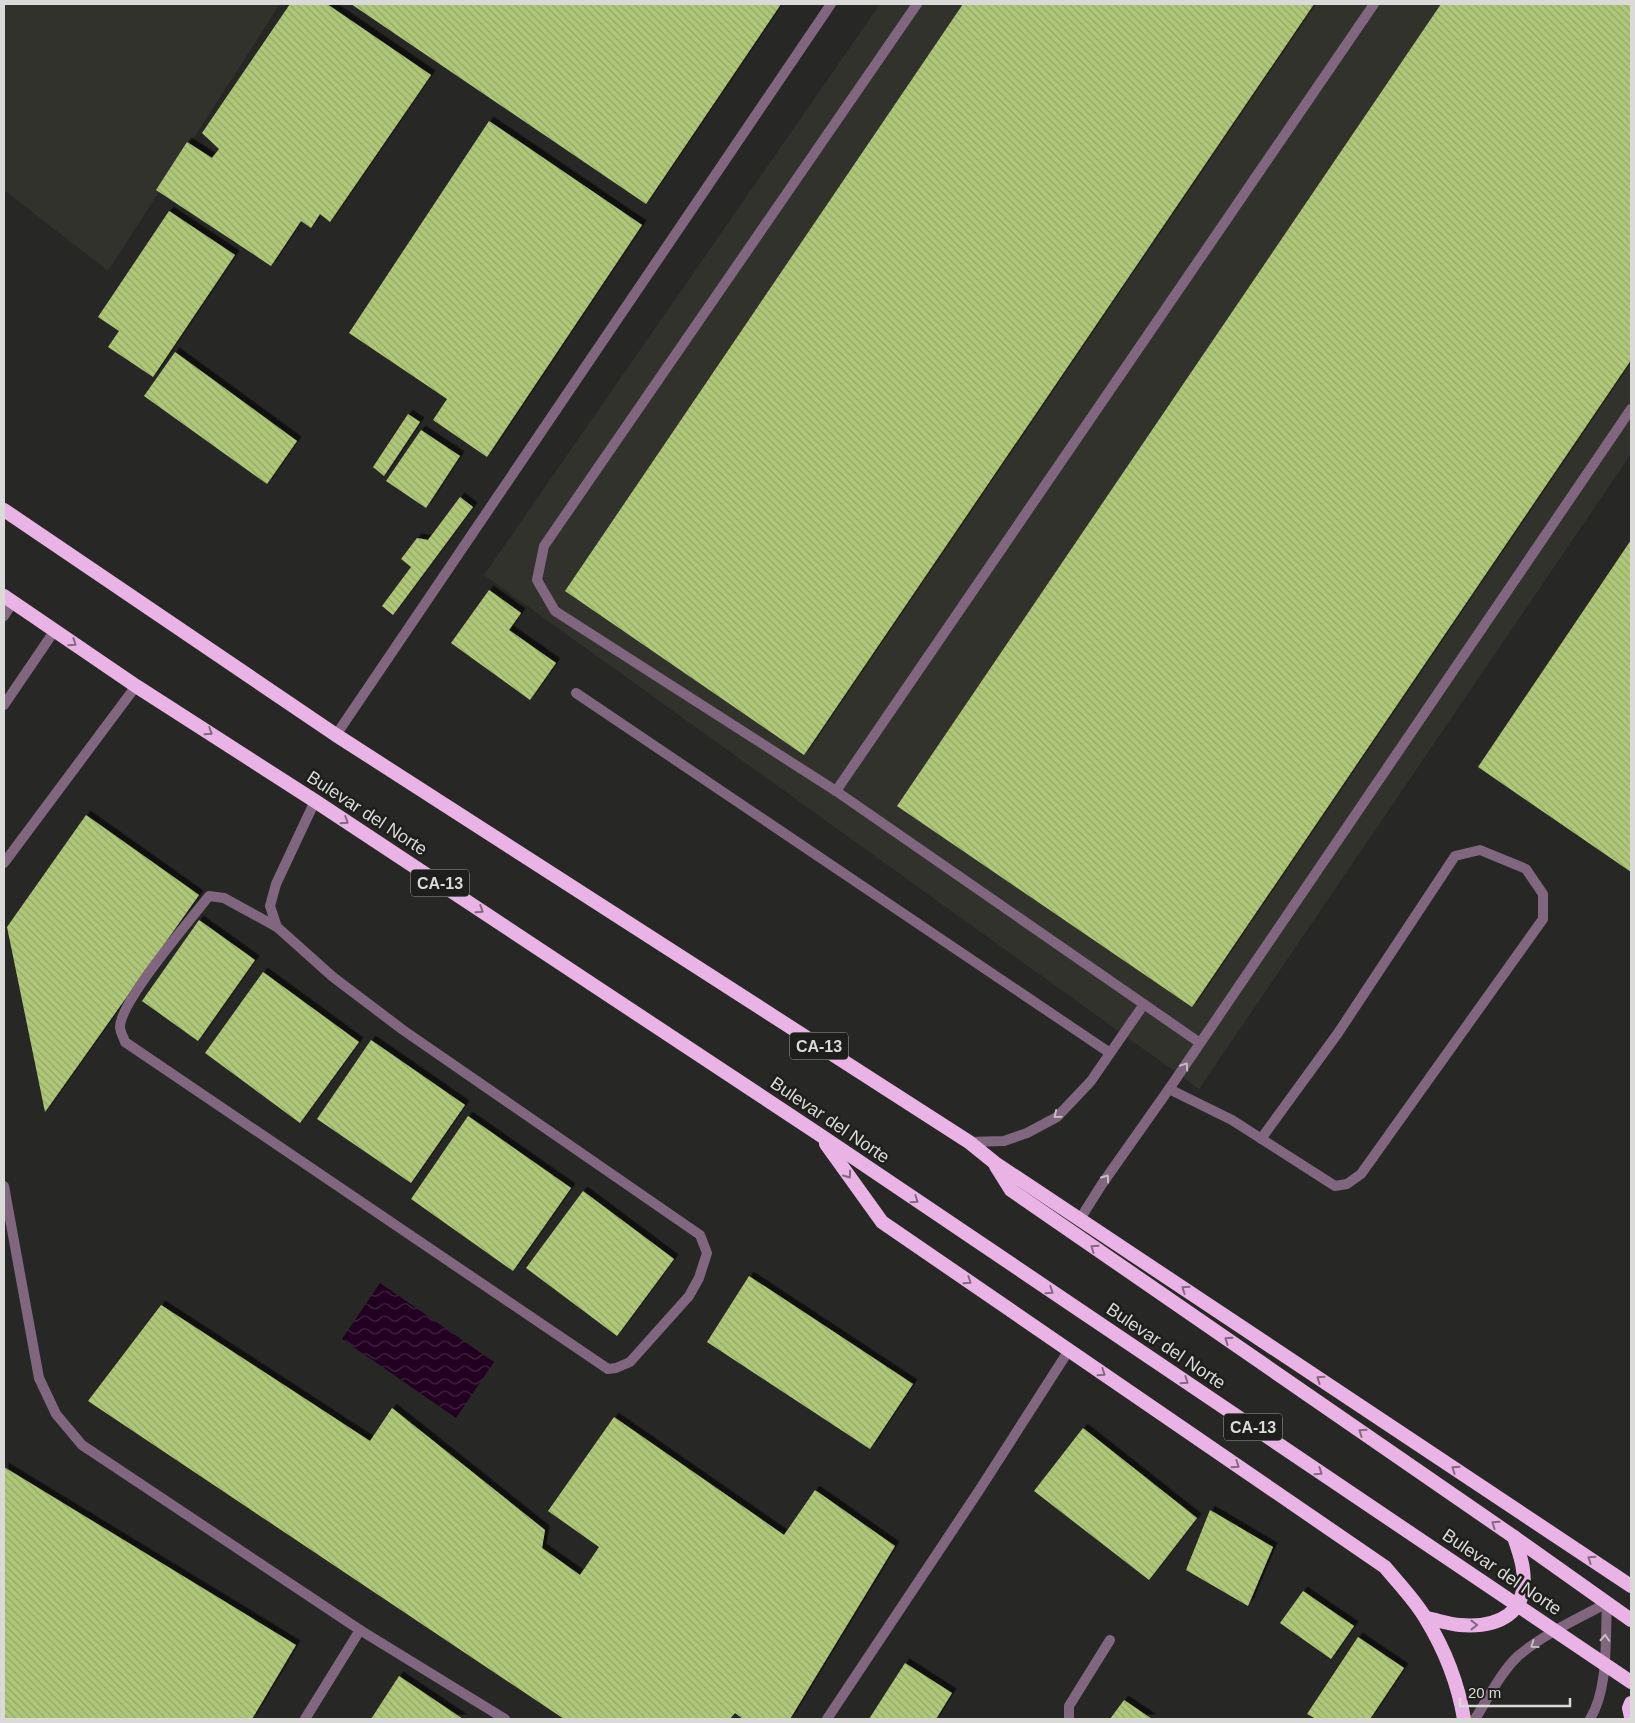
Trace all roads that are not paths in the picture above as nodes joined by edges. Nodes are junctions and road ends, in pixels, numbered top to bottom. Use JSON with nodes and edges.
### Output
{"nodes":[{"id":1,"x":831,"y":4,"type":"edge"},
{"id":2,"x":917,"y":4,"type":"edge"},
{"id":3,"x":1374,"y":4,"type":"edge"},
{"id":4,"x":1631,"y":409,"type":"edge"},
{"id":5,"x":4,"y":510,"type":"edge"},
{"id":6,"x":8,"y":599,"type":"edge"},
{"id":7,"x":4,"y":616,"type":"edge"},
{"id":8,"x":55,"y":630,"type":"junction"},
{"id":9,"x":136,"y":686,"type":"junction"},
{"id":10,"x":576,"y":693,"type":"dead end"},
{"id":11,"x":4,"y":705,"type":"edge"},
{"id":12,"x":336,"y":735,"type":"junction"},
{"id":13,"x":836,"y":792,"type":"junction"},
{"id":14,"x":315,"y":801,"type":"junction"},
{"id":15,"x":4,"y":863,"type":"edge"},
{"id":16,"x":277,"y":927,"type":"junction"},
{"id":17,"x":1144,"y":1004,"type":"junction"},
{"id":18,"x":1200,"y":1043,"type":"junction"},
{"id":19,"x":1110,"y":1053,"type":"junction"},
{"id":20,"x":1169,"y":1089,"type":"junction"},
{"id":21,"x":820,"y":1135,"type":"junction"},
{"id":22,"x":1261,"y":1139,"type":"junction"},
{"id":23,"x":969,"y":1142,"type":"junction"},
{"id":24,"x":995,"y":1163,"type":"junction"},
{"id":25,"x":4,"y":1186,"type":"edge"},
{"id":26,"x":1080,"y":1219,"type":"junction"},
{"id":27,"x":1069,"y":1350,"type":"junction"},
{"id":28,"x":1514,"y":1536,"type":"junction"},
{"id":29,"x":1631,"y":1586,"type":"edge"},
{"id":30,"x":1607,"y":1603,"type":"junction"},
{"id":31,"x":1426,"y":1618,"type":"junction"},
{"id":32,"x":1631,"y":1620,"type":"edge"},
{"id":33,"x":360,"y":1630,"type":"junction"},
{"id":34,"x":1110,"y":1640,"type":"dead end"},
{"id":35,"x":1631,"y":1682,"type":"edge"},
{"id":36,"x":1631,"y":1703,"type":"edge"},
{"id":37,"x":1631,"y":1717,"type":"edge"},
{"id":38,"x":305,"y":1719,"type":"edge"},
{"id":39,"x":505,"y":1719,"type":"edge"},
{"id":40,"x":828,"y":1719,"type":"edge"},
{"id":41,"x":1069,"y":1719,"type":"edge"},
{"id":42,"x":1464,"y":1719,"type":"edge"},
{"id":43,"x":1474,"y":1719,"type":"edge"},
{"id":44,"x":1590,"y":1719,"type":"edge"}],
"edges":[{"from":1,"to":12,"type":"street"},
{"from":2,"to":13,"type":"street"},
{"from":3,"to":13,"type":"street"},
{"from":4,"to":18,"type":"street"},
{"from":5,"to":12,"type":"highway","number":"CA-13"},
{"from":6,"to":7,"type":"street"},
{"from":6,"to":8,"type":"highway","name":"Bulevar del Norte","number":"CA-13"},
{"from":8,"to":9,"type":"highway","name":"Bulevar del Norte","number":"CA-13","one_way":true},
{"from":8,"to":11,"type":"street"},
{"from":9,"to":14,"type":"highway","name":"Bulevar del Norte","number":"CA-13","one_way":true},
{"from":9,"to":15,"type":"street"},
{"from":10,"to":19,"type":"street"},
{"from":12,"to":23,"type":"highway","number":"CA-13"},
{"from":13,"to":17,"type":"street"},
{"from":14,"to":16,"type":"street"},
{"from":14,"to":21,"type":"highway","name":"Bulevar del Norte","number":"CA-13","one_way":true},
{"from":16,"to":16,"type":"street"},
{"from":17,"to":18,"type":"street"},
{"from":17,"to":19,"type":"street"},
{"from":20,"to":18,"type":"street","one_way":true},
{"from":19,"to":23,"type":"street","one_way":true},
{"from":20,"to":22,"type":"street"},
{"from":26,"to":20,"type":"street","one_way":true},
{"from":21,"to":27,"type":"highway","one_way":true},
{"from":21,"to":35,"type":"highway","name":"Bulevar del Norte","number":"CA-13","one_way":true},
{"from":22,"to":22,"type":"street"},
{"from":23,"to":24,"type":"highway","number":"CA-13"},
{"from":24,"to":26,"type":"highway","number":"CA-13"},
{"from":28,"to":24,"type":"highway","one_way":true},
{"from":25,"to":33,"type":"street"},
{"from":29,"to":26,"type":"highway","number":"CA-13","one_way":true},
{"from":27,"to":31,"type":"highway","one_way":true},
{"from":27,"to":40,"type":"street"},
{"from":28,"to":30,"type":"highway"},
{"from":31,"to":28,"type":"highway","one_way":true},
{"from":30,"to":32,"type":"highway"},
{"from":30,"to":43,"type":"street","one_way":true},
{"from":44,"to":30,"type":"street","one_way":true},
{"from":31,"to":42,"type":"highway"},
{"from":33,"to":38,"type":"street"},
{"from":33,"to":39,"type":"street"},
{"from":34,"to":41,"type":"street"},
{"from":36,"to":37,"type":"highway"}]}
